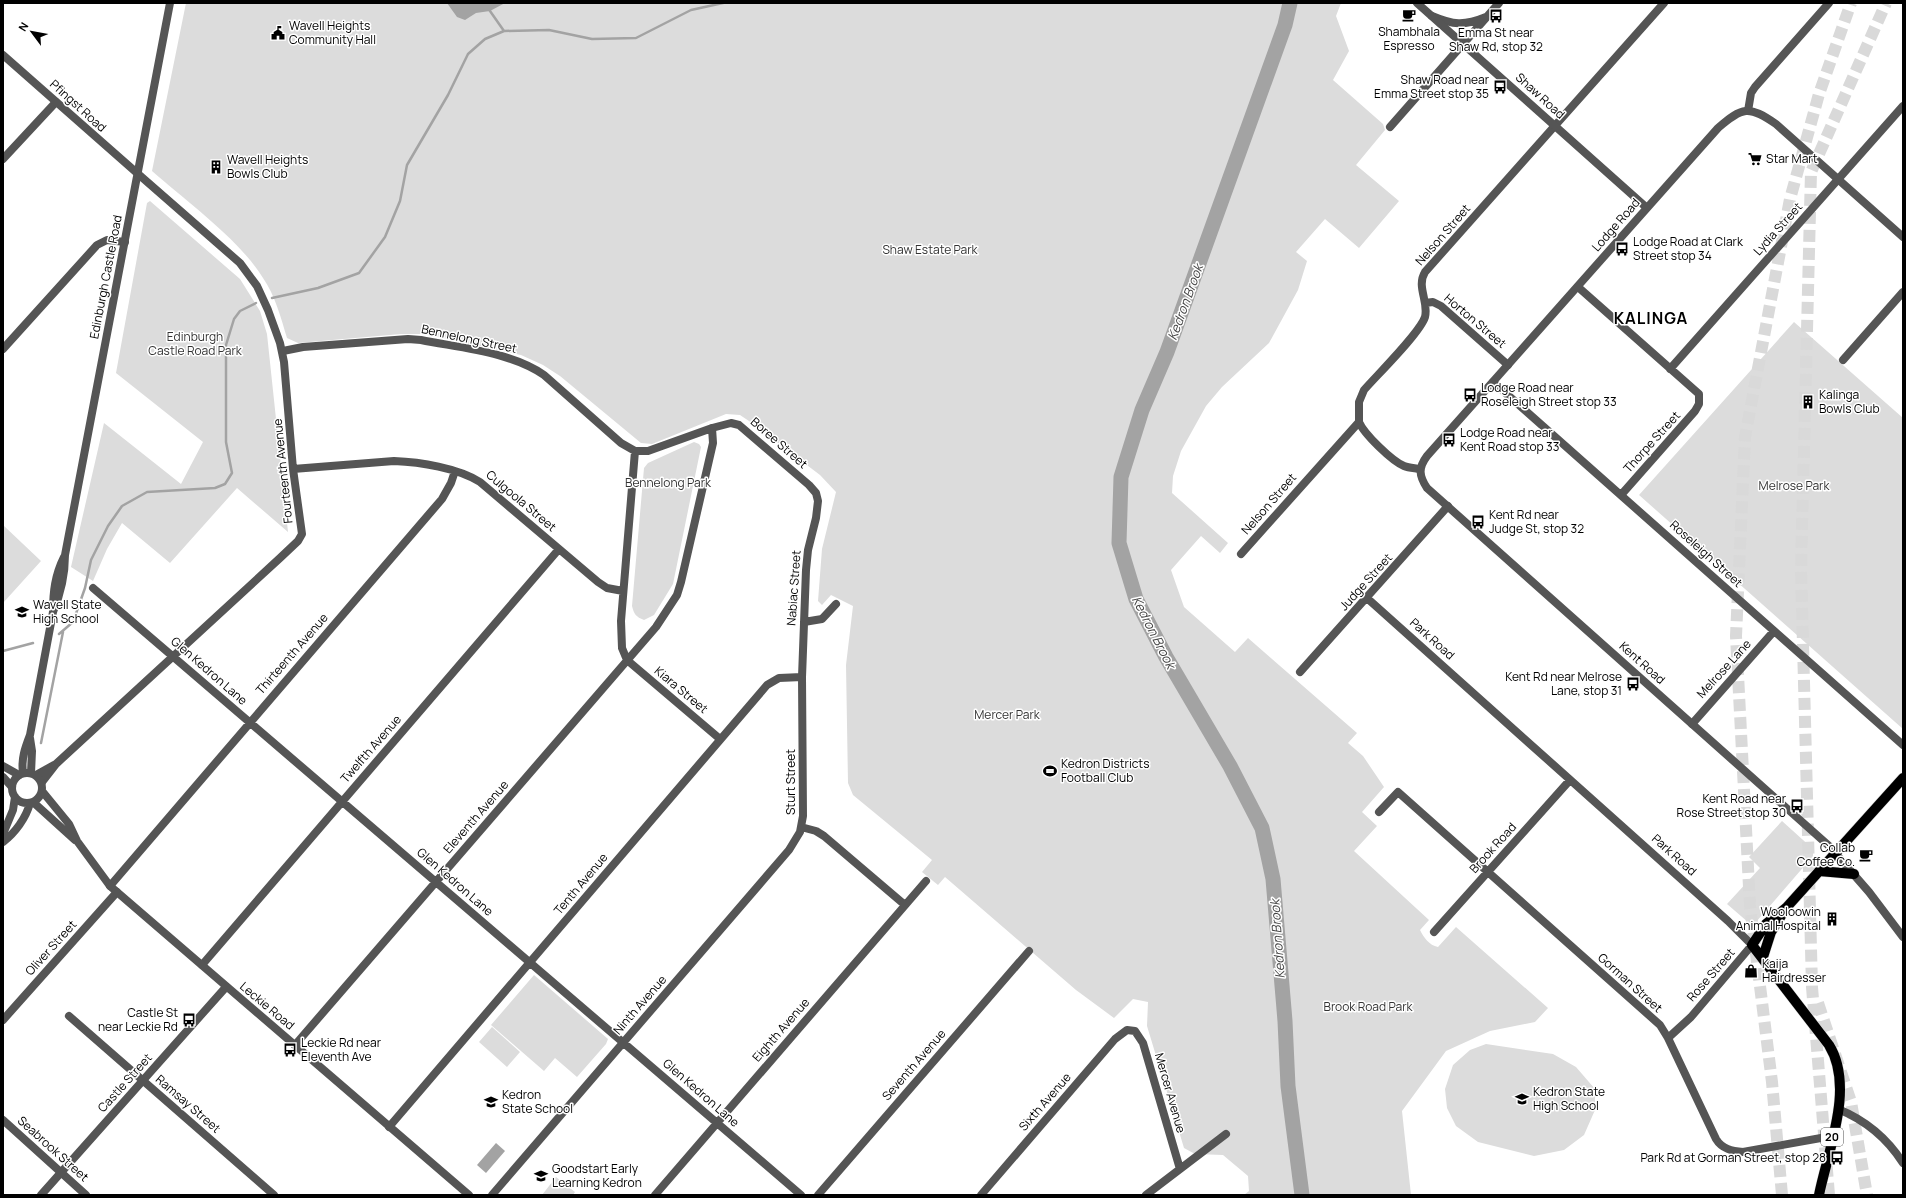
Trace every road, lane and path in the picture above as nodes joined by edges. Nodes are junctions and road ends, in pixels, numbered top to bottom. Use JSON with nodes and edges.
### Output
{"nodes":[{"id":1,"x":170,"y":3,"type":"edge"},
{"id":2,"x":1417,"y":3,"type":"edge"},
{"id":3,"x":1499,"y":3,"type":"edge"},
{"id":4,"x":1664,"y":3,"type":"edge"},
{"id":5,"x":1829,"y":3,"type":"edge"},
{"id":6,"x":1431,"y":15,"type":"junction"},
{"id":7,"x":1487,"y":16,"type":"junction"},
{"id":8,"x":1463,"y":44,"type":"junction"},
{"id":9,"x":3,"y":55,"type":"edge"},
{"id":10,"x":56,"y":102,"type":"junction"},
{"id":11,"x":1903,"y":106,"type":"edge"},
{"id":12,"x":1748,"y":111,"type":"junction"},
{"id":13,"x":1555,"y":126,"type":"junction"},
{"id":14,"x":1390,"y":127,"type":"dead end"},
{"id":15,"x":3,"y":159,"type":"edge"},
{"id":16,"x":137,"y":174,"type":"junction"},
{"id":17,"x":1838,"y":179,"type":"junction"},
{"id":18,"x":1647,"y":208,"type":"junction"},
{"id":19,"x":1903,"y":237,"type":"edge"},
{"id":20,"x":125,"y":242,"type":"junction"},
{"id":21,"x":1578,"y":287,"type":"junction"},
{"id":22,"x":1903,"y":292,"type":"edge"},
{"id":23,"x":1425,"y":303,"type":"junction"},
{"id":24,"x":3,"y":348,"type":"edge"},
{"id":25,"x":282,"y":351,"type":"junction"},
{"id":26,"x":1843,"y":360,"type":"dead end"},
{"id":27,"x":1508,"y":365,"type":"junction"},
{"id":28,"x":1670,"y":369,"type":"junction"},
{"id":29,"x":1493,"y":382,"type":"junction"},
{"id":30,"x":1359,"y":422,"type":"junction"},
{"id":31,"x":712,"y":428,"type":"junction"},
{"id":32,"x":635,"y":451,"type":"junction"},
{"id":33,"x":293,"y":469,"type":"junction"},
{"id":34,"x":1420,"y":469,"type":"junction"},
{"id":35,"x":455,"y":471,"type":"junction"},
{"id":36,"x":1621,"y":495,"type":"junction"},
{"id":37,"x":818,"y":501,"type":"joint"},
{"id":38,"x":1448,"y":506,"type":"junction"},
{"id":39,"x":559,"y":549,"type":"junction"},
{"id":40,"x":1241,"y":554,"type":"dead end"},
{"id":41,"x":93,"y":588,"type":"dead end"},
{"id":42,"x":623,"y":592,"type":"junction"},
{"id":43,"x":1368,"y":598,"type":"junction"},
{"id":44,"x":836,"y":604,"type":"dead end"},
{"id":45,"x":804,"y":622,"type":"junction"},
{"id":46,"x":1774,"y":631,"type":"junction"},
{"id":47,"x":173,"y":656,"type":"junction"},
{"id":48,"x":627,"y":660,"type":"junction"},
{"id":49,"x":1300,"y":672,"type":"dead end"},
{"id":50,"x":802,"y":677,"type":"junction"},
{"id":51,"x":249,"y":722,"type":"junction"},
{"id":52,"x":1692,"y":724,"type":"junction"},
{"id":53,"x":720,"y":739,"type":"junction"},
{"id":54,"x":1903,"y":745,"type":"edge"},
{"id":55,"x":56,"y":764,"type":"junction"},
{"id":56,"x":3,"y":766,"type":"edge"},
{"id":57,"x":27,"y":774,"type":"junction"},
{"id":58,"x":3,"y":777,"type":"edge"},
{"id":59,"x":1903,"y":778,"type":"edge"},
{"id":60,"x":1570,"y":780,"type":"junction"},
{"id":61,"x":12,"y":787,"type":"junction"},
{"id":62,"x":42,"y":787,"type":"junction"},
{"id":63,"x":16,"y":797,"type":"junction"},
{"id":64,"x":31,"y":802,"type":"junction"},
{"id":65,"x":342,"y":802,"type":"junction"},
{"id":66,"x":1379,"y":812,"type":"dead end"},
{"id":67,"x":802,"y":827,"type":"junction"},
{"id":68,"x":3,"y":834,"type":"edge"},
{"id":69,"x":77,"y":841,"type":"junction"},
{"id":70,"x":3,"y":842,"type":"edge"},
{"id":71,"x":1836,"y":853,"type":"junction"},
{"id":72,"x":1819,"y":871,"type":"junction"},
{"id":73,"x":1488,"y":872,"type":"junction"},
{"id":74,"x":1854,"y":874,"type":"junction"},
{"id":75,"x":926,"y":881,"type":"dead end"},
{"id":76,"x":436,"y":882,"type":"junction"},
{"id":77,"x":110,"y":886,"type":"junction"},
{"id":78,"x":117,"y":892,"type":"junction"},
{"id":79,"x":904,"y":905,"type":"junction"},
{"id":80,"x":1786,"y":908,"type":"junction"},
{"id":81,"x":1434,"y":932,"type":"dead end"},
{"id":82,"x":1903,"y":937,"type":"edge"},
{"id":83,"x":1752,"y":945,"type":"junction"},
{"id":84,"x":1029,"y":951,"type":"dead end"},
{"id":85,"x":1763,"y":957,"type":"junction"},
{"id":86,"x":530,"y":963,"type":"junction"},
{"id":87,"x":202,"y":965,"type":"junction"},
{"id":88,"x":226,"y":987,"type":"junction"},
{"id":89,"x":69,"y":1016,"type":"dead end"},
{"id":90,"x":3,"y":1020,"type":"edge"},
{"id":91,"x":1131,"y":1030,"type":"joint"},
{"id":92,"x":1668,"y":1038,"type":"junction"},
{"id":93,"x":623,"y":1043,"type":"junction"},
{"id":94,"x":295,"y":1045,"type":"junction"},
{"id":95,"x":143,"y":1081,"type":"junction"},
{"id":96,"x":1838,"y":1109,"type":"junction"},
{"id":97,"x":3,"y":1120,"type":"edge"},
{"id":98,"x":717,"y":1123,"type":"junction"},
{"id":99,"x":389,"y":1127,"type":"junction"},
{"id":100,"x":1226,"y":1134,"type":"dead end"},
{"id":101,"x":1832,"y":1136,"type":"junction"},
{"id":102,"x":1903,"y":1163,"type":"edge"},
{"id":103,"x":1180,"y":1168,"type":"junction"},
{"id":104,"x":62,"y":1172,"type":"junction"},
{"id":105,"x":41,"y":1195,"type":"edge"},
{"id":106,"x":86,"y":1195,"type":"edge"},
{"id":107,"x":274,"y":1195,"type":"edge"},
{"id":108,"x":469,"y":1195,"type":"edge"},
{"id":109,"x":492,"y":1195,"type":"edge"},
{"id":110,"x":655,"y":1195,"type":"edge"},
{"id":111,"x":801,"y":1195,"type":"edge"},
{"id":112,"x":818,"y":1195,"type":"edge"},
{"id":113,"x":981,"y":1195,"type":"edge"},
{"id":114,"x":1146,"y":1195,"type":"edge"},
{"id":115,"x":1819,"y":1195,"type":"edge"}],
"edges":[{"from":1,"to":16,"type":"street","name":"Edinburgh Castle Road"},
{"from":2,"to":6,"type":"street","name":"Shaw Road"},
{"from":3,"to":7,"type":"street"},
{"from":4,"to":13,"type":"street","name":"Nelson Street"},
{"from":5,"to":12,"type":"street"},
{"from":6,"to":7,"type":"street"},
{"from":6,"to":8,"type":"street","name":"Shaw Road"},
{"from":7,"to":8,"type":"street"},
{"from":8,"to":13,"type":"street","name":"Shaw Road"},
{"from":8,"to":14,"type":"street"},
{"from":9,"to":10,"type":"street","name":"Pfingst Road"},
{"from":10,"to":15,"type":"street"},
{"from":10,"to":16,"type":"street","name":"Pfingst Road"},
{"from":11,"to":17,"type":"street","name":"Lydia Street"},
{"from":12,"to":17,"type":"street"},
{"from":12,"to":18,"type":"street","name":"Lodge Road"},
{"from":13,"to":18,"type":"street","name":"Shaw Road"},
{"from":13,"to":23,"type":"street","name":"Nelson Street"},
{"from":16,"to":20,"type":"street","name":"Edinburgh Castle Road"},
{"from":16,"to":25,"type":"street","name":"Fourteenth Avenue"},
{"from":17,"to":19,"type":"street"},
{"from":17,"to":28,"type":"street","name":"Lydia Street"},
{"from":18,"to":21,"type":"street","name":"Lodge Road"},
{"from":20,"to":24,"type":"street"},
{"from":20,"to":57,"type":"street","name":"Edinburgh Castle Road"},
{"from":21,"to":27,"type":"street","name":"Lodge Road"},
{"from":21,"to":28,"type":"street"},
{"from":22,"to":26,"type":"street"},
{"from":23,"to":27,"type":"street","name":"Horton Street"},
{"from":23,"to":30,"type":"street","name":"Nelson Street"},
{"from":25,"to":32,"type":"street","name":"Bennelong Street"},
{"from":25,"to":33,"type":"street","name":"Fourteenth Avenue"},
{"from":27,"to":29,"type":"street","name":"Lodge Road"},
{"from":28,"to":36,"type":"street","name":"Thorpe Street"},
{"from":29,"to":34,"type":"street","name":"Lodge Road"},
{"from":29,"to":36,"type":"street","name":"Roseleigh Street"},
{"from":30,"to":34,"type":"street"},
{"from":30,"to":40,"type":"street","name":"Nelson Street"},
{"from":31,"to":32,"type":"street"},
{"from":31,"to":37,"type":"street","name":"Boree Street"},
{"from":31,"to":48,"type":"street","name":"Eleventh Avenue"},
{"from":32,"to":42,"type":"street"},
{"from":33,"to":35,"type":"street","name":"Culgoola Street"},
{"from":33,"to":47,"type":"street","name":"Fourteenth Avenue"},
{"from":34,"to":38,"type":"street","name":"Kent Road"},
{"from":35,"to":39,"type":"street","name":"Culgoola Street"},
{"from":35,"to":51,"type":"street","name":"Thirteenth Avenue"},
{"from":36,"to":46,"type":"street","name":"Roseleigh Street"},
{"from":37,"to":45,"type":"street","name":"Nabiac Street"},
{"from":38,"to":43,"type":"street","name":"Judge Street"},
{"from":38,"to":52,"type":"street","name":"Kent Road"},
{"from":39,"to":42,"type":"street","name":"Culgoola Street"},
{"from":39,"to":65,"type":"street","name":"Twelfth Avenue"},
{"from":41,"to":47,"type":"street","name":"Glen Kedron Lane"},
{"from":42,"to":48,"type":"street"},
{"from":43,"to":49,"type":"street","name":"Judge Street"},
{"from":43,"to":60,"type":"street","name":"Park Road"},
{"from":44,"to":45,"type":"street"},
{"from":45,"to":50,"type":"street","name":"Nabiac Street"},
{"from":46,"to":52,"type":"street","name":"Melrose Lane"},
{"from":46,"to":54,"type":"street","name":"Roseleigh Street"},
{"from":47,"to":51,"type":"street","name":"Glen Kedron Lane"},
{"from":47,"to":55,"type":"street","name":"Fourteenth Avenue"},
{"from":48,"to":53,"type":"street","name":"Kiara Street"},
{"from":48,"to":76,"type":"street","name":"Eleventh Avenue"},
{"from":50,"to":53,"type":"street","name":"Tenth Avenue"},
{"from":50,"to":67,"type":"street","name":"Sturt Street"},
{"from":51,"to":65,"type":"street","name":"Glen Kedron Lane"},
{"from":51,"to":77,"type":"street","name":"Thirteenth Avenue"},
{"from":52,"to":71,"type":"street","name":"Kent Road"},
{"from":53,"to":86,"type":"street","name":"Tenth Avenue"},
{"from":55,"to":57,"type":"street","name":"Fourteenth Avenue"},
{"from":55,"to":62,"type":"street","name":"Fourteenth Avenue"},
{"from":56,"to":57,"type":"street"},
{"from":57,"to":61,"type":"street"},
{"from":57,"to":62,"type":"street"},
{"from":58,"to":61,"type":"street"},
{"from":59,"to":71,"type":"main road","name":"Rose Street"},
{"from":60,"to":73,"type":"street","name":"Brook Road"},
{"from":60,"to":83,"type":"street","name":"Park Road"},
{"from":61,"to":63,"type":"street"},
{"from":62,"to":64,"type":"street"},
{"from":62,"to":69,"type":"street","name":"Leckie Road"},
{"from":63,"to":64,"type":"street"},
{"from":63,"to":68,"type":"street"},
{"from":64,"to":69,"type":"street","name":"Leckie Road"},
{"from":64,"to":70,"type":"street"},
{"from":65,"to":76,"type":"street","name":"Glen Kedron Lane"},
{"from":65,"to":87,"type":"street","name":"Twelfth Avenue"},
{"from":66,"to":73,"type":"street","name":"Gorman Street"},
{"from":67,"to":79,"type":"street","name":"Sturt Street"},
{"from":67,"to":93,"type":"street","name":"Ninth Avenue"},
{"from":69,"to":77,"type":"street","name":"Leckie Road"},
{"from":71,"to":72,"type":"main road","name":"Rose Street"},
{"from":71,"to":74,"type":"street","name":"Kent Road"},
{"from":72,"to":74,"type":"main road"},
{"from":72,"to":80,"type":"main road","name":"Rose Street"},
{"from":73,"to":81,"type":"street","name":"Brook Road"},
{"from":73,"to":92,"type":"street","name":"Gorman Street"},
{"from":74,"to":82,"type":"street","name":"Kent Road"},
{"from":75,"to":79,"type":"street","name":"Eighth Avenue"},
{"from":76,"to":86,"type":"street","name":"Glen Kedron Lane"},
{"from":76,"to":94,"type":"street","name":"Eleventh Avenue"},
{"from":77,"to":78,"type":"street","name":"Leckie Road"},
{"from":78,"to":87,"type":"street","name":"Leckie Road"},
{"from":78,"to":90,"type":"street","name":"Oliver Street"},
{"from":79,"to":98,"type":"street","name":"Eighth Avenue"},
{"from":80,"to":83,"type":"main road","name":"Rose Street"},
{"from":80,"to":85,"type":"main road","name":"Rose Street"},
{"from":83,"to":85,"type":"main road","name":"Park Road","number":"20"},
{"from":83,"to":92,"type":"street","name":"Rose Street"},
{"from":84,"to":112,"type":"street","name":"Seventh Avenue"},
{"from":85,"to":96,"type":"main road","name":"Park Road","number":"20"},
{"from":86,"to":93,"type":"street","name":"Glen Kedron Lane"},
{"from":86,"to":99,"type":"street","name":"Tenth Avenue"},
{"from":87,"to":88,"type":"street","name":"Leckie Road"},
{"from":88,"to":94,"type":"street","name":"Leckie Road"},
{"from":88,"to":95,"type":"street","name":"Castle Street"},
{"from":89,"to":95,"type":"street","name":"Ramsay Street"},
{"from":91,"to":103,"type":"street","name":"Mercer Avenue"},
{"from":91,"to":113,"type":"street","name":"Sixth Avenue"},
{"from":92,"to":101,"type":"street","name":"Gorman Street"},
{"from":93,"to":98,"type":"street","name":"Glen Kedron Lane"},
{"from":93,"to":109,"type":"street","name":"Ninth Avenue"},
{"from":94,"to":99,"type":"street","name":"Leckie Road"},
{"from":95,"to":104,"type":"street","name":"Castle Street"},
{"from":95,"to":107,"type":"street","name":"Ramsay Street"},
{"from":96,"to":101,"type":"main road","name":"Park Road","number":"20"},
{"from":96,"to":102,"type":"street"},
{"from":97,"to":104,"type":"street","name":"Seabrook Street"},
{"from":98,"to":110,"type":"street","name":"Eighth Avenue"},
{"from":98,"to":111,"type":"street","name":"Glen Kedron Lane"},
{"from":99,"to":108,"type":"street","name":"Leckie Road"},
{"from":100,"to":103,"type":"street"},
{"from":101,"to":115,"type":"main road","name":"Park Road","number":"20"},
{"from":103,"to":114,"type":"street"},
{"from":104,"to":105,"type":"street","name":"Castle Street"},
{"from":104,"to":106,"type":"street","name":"Seabrook Street"}]}
